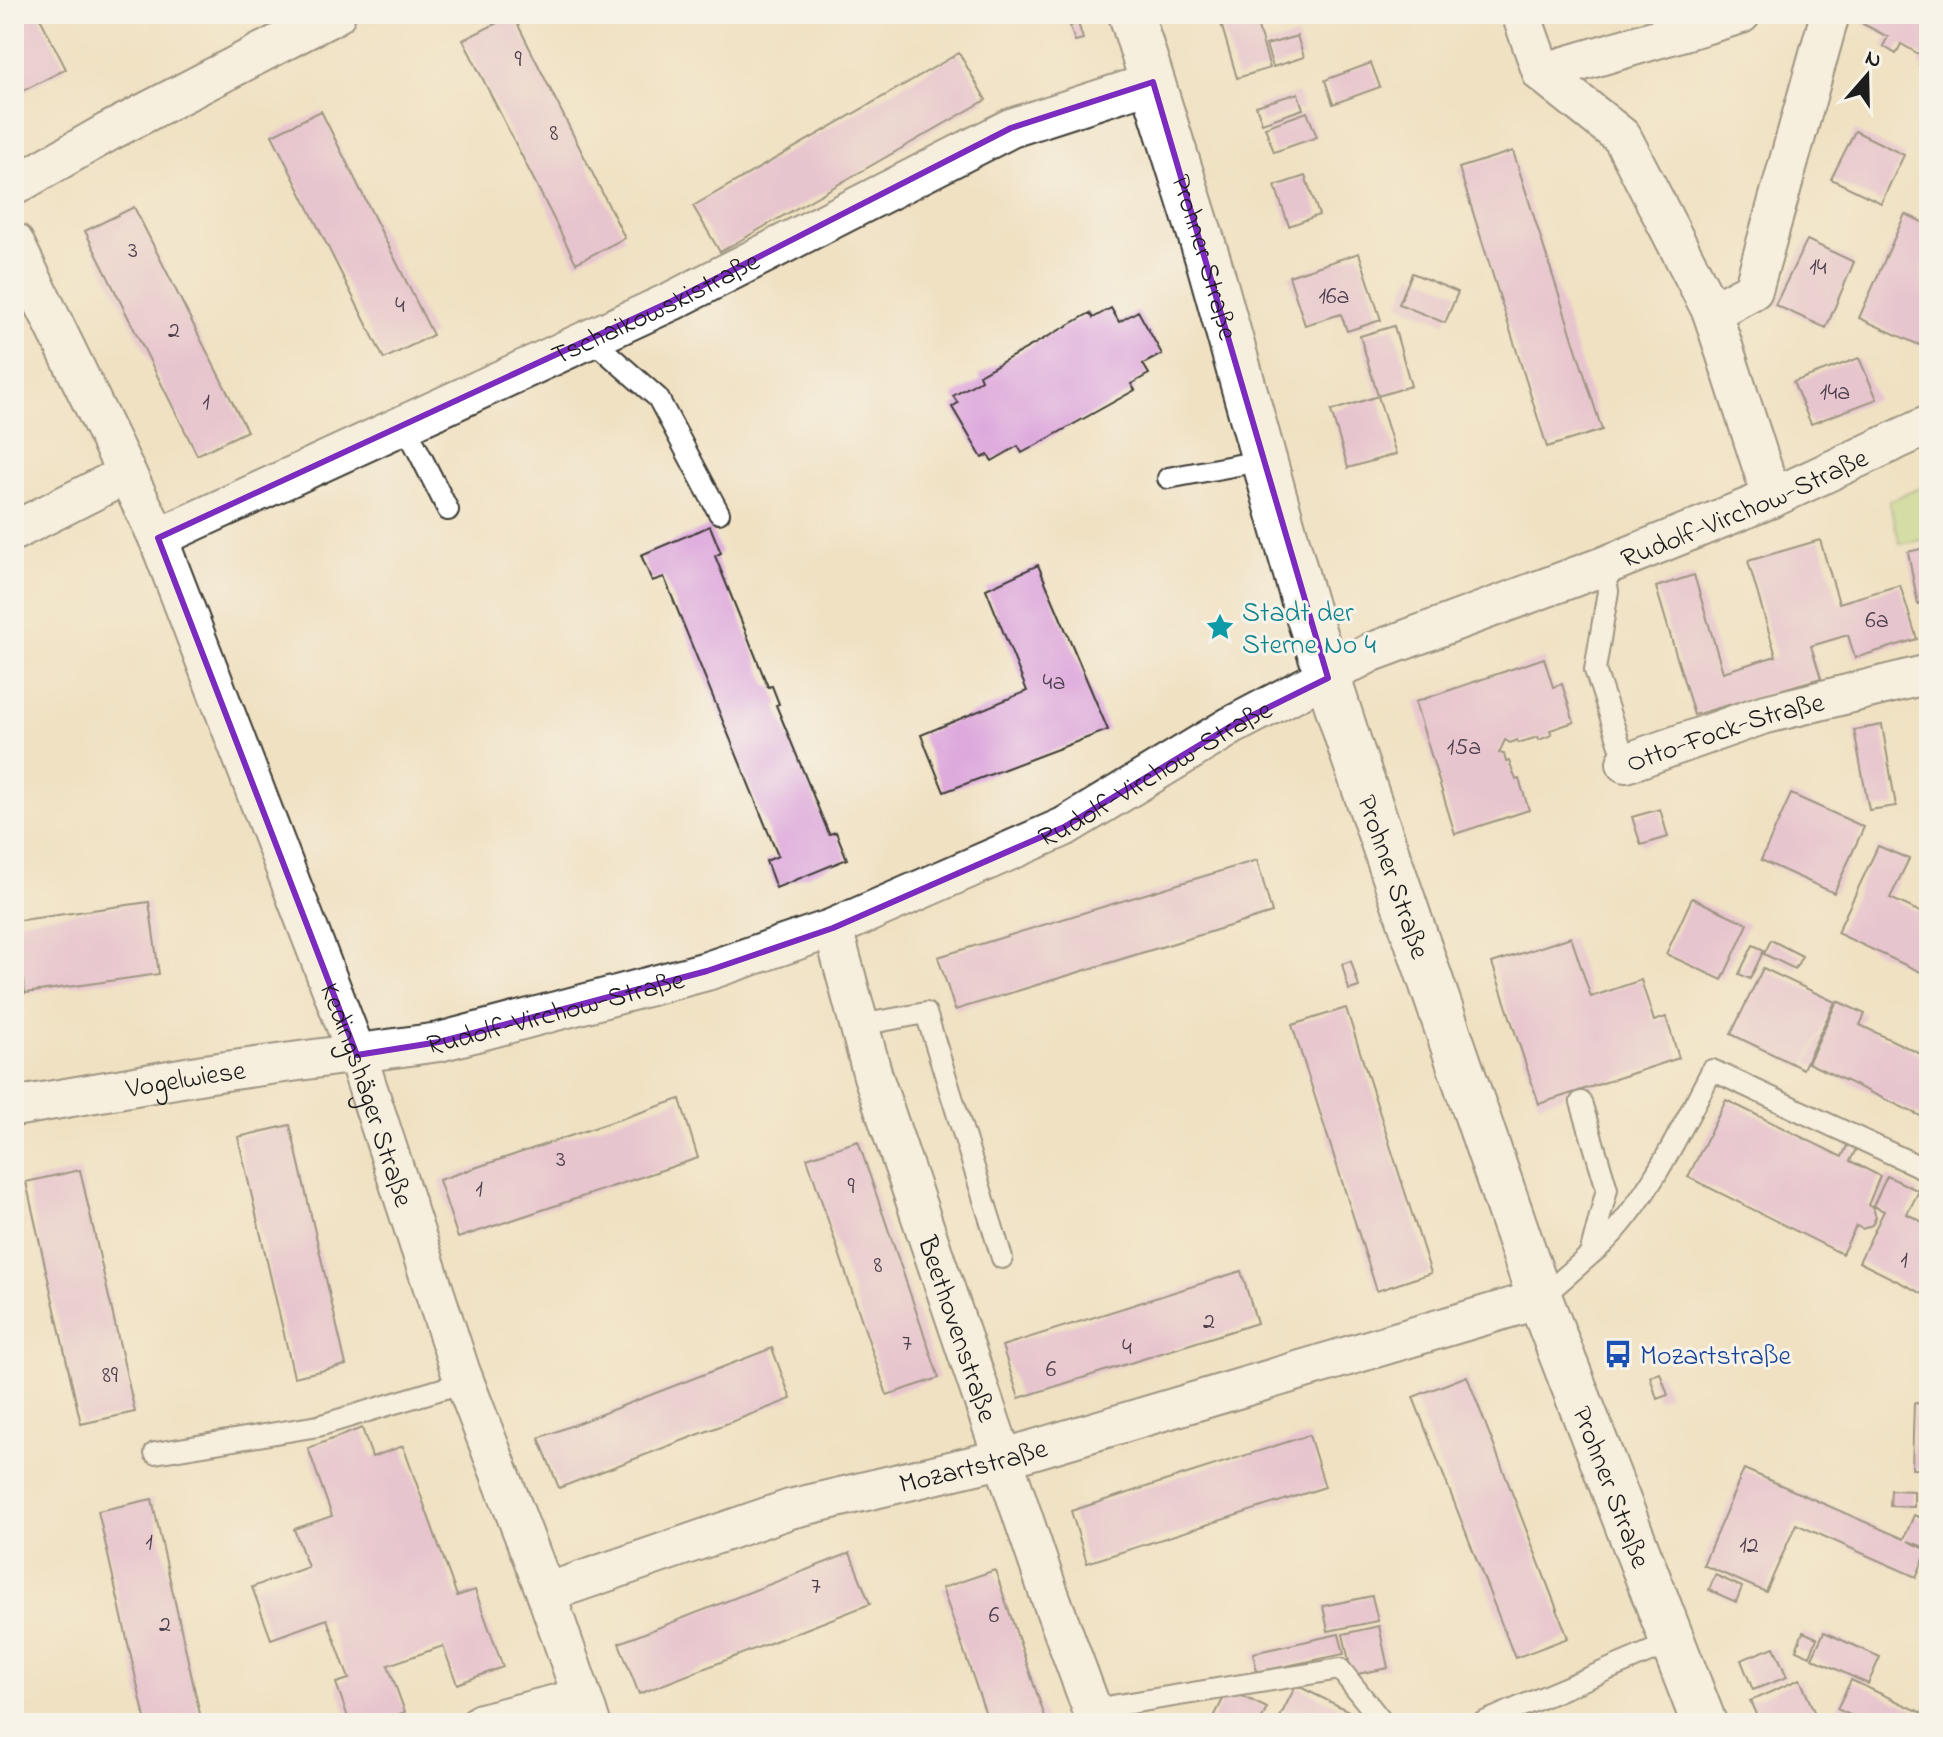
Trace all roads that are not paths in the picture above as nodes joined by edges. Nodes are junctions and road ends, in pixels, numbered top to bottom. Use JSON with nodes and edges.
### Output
{"nodes":[{"id":1,"x":336,"y":14,"type":"edge"},
{"id":2,"x":1131,"y":14,"type":"edge"},
{"id":3,"x":1521,"y":14,"type":"edge"},
{"id":4,"x":1741,"y":14,"type":"edge"},
{"id":5,"x":1830,"y":14,"type":"edge"},
{"id":6,"x":1542,"y":73,"type":"junction"},
{"id":7,"x":1153,"y":82,"type":"junction"},
{"id":8,"x":14,"y":186,"type":"edge"},
{"id":9,"x":14,"y":242,"type":"edge"},
{"id":10,"x":1712,"y":312,"type":"junction"},
{"id":11,"x":589,"y":337,"type":"junction"},
{"id":12,"x":404,"y":423,"type":"junction"},
{"id":13,"x":1929,"y":425,"type":"edge"},
{"id":14,"x":1265,"y":460,"type":"junction"},
{"id":15,"x":127,"y":474,"type":"junction"},
{"id":16,"x":1168,"y":478,"type":"dead end"},
{"id":17,"x":1772,"y":498,"type":"junction"},
{"id":18,"x":448,"y":510,"type":"dead end"},
{"id":19,"x":719,"y":513,"type":"dead end"},
{"id":20,"x":14,"y":531,"type":"edge"},
{"id":21,"x":158,"y":538,"type":"junction"},
{"id":22,"x":1604,"y":566,"type":"junction"},
{"id":23,"x":1929,"y":674,"type":"edge"},
{"id":24,"x":1328,"y":678,"type":"junction"},
{"id":25,"x":1626,"y":763,"type":"joint"},
{"id":26,"x":833,"y":928,"type":"junction"},
{"id":27,"x":860,"y":1025,"type":"junction"},
{"id":28,"x":357,"y":1055,"type":"junction"},
{"id":29,"x":1581,"y":1102,"type":"dead end"},
{"id":30,"x":14,"y":1107,"type":"edge"},
{"id":31,"x":1929,"y":1171,"type":"edge"},
{"id":32,"x":1590,"y":1255,"type":"junction"},
{"id":33,"x":1002,"y":1258,"type":"dead end"},
{"id":34,"x":1540,"y":1299,"type":"junction"},
{"id":35,"x":465,"y":1382,"type":"junction"},
{"id":36,"x":155,"y":1453,"type":"dead end"},
{"id":37,"x":1005,"y":1458,"type":"junction"},
{"id":38,"x":546,"y":1593,"type":"junction"},
{"id":39,"x":1673,"y":1642,"type":"junction"},
{"id":40,"x":586,"y":1710,"type":"edge"},
{"id":41,"x":1095,"y":1716,"type":"edge"},
{"id":42,"x":481,"y":1723,"type":"edge"},
{"id":43,"x":1383,"y":1723,"type":"edge"},
{"id":44,"x":1482,"y":1723,"type":"edge"},
{"id":45,"x":1704,"y":1723,"type":"edge"}],
"edges":[{"from":1,"to":8,"type":"street"},
{"from":2,"to":7,"type":"main road","name":"Prohner Straße"},
{"from":3,"to":6,"type":"street"},
{"from":4,"to":6,"type":"street"},
{"from":5,"to":10,"type":"street"},
{"from":6,"to":10,"type":"street"},
{"from":7,"to":11,"type":"street","name":"Tschaikowskistraße"},
{"from":7,"to":14,"type":"main road","name":"Prohner Straße"},
{"from":9,"to":15,"type":"street","name":"Kedingshäger Straße"},
{"from":10,"to":17,"type":"street"},
{"from":11,"to":12,"type":"street","name":"Tschaikowskistraße"},
{"from":11,"to":19,"type":"lane"},
{"from":12,"to":18,"type":"lane"},
{"from":12,"to":21,"type":"street","name":"Tschaikowskistraße"},
{"from":13,"to":17,"type":"street","name":"Rudolf-Virchow-Straße"},
{"from":14,"to":16,"type":"lane"},
{"from":14,"to":24,"type":"main road","name":"Prohner Straße"},
{"from":15,"to":20,"type":"street"},
{"from":15,"to":21,"type":"street","name":"Kedingshäger Straße"},
{"from":17,"to":22,"type":"street","name":"Rudolf-Virchow-Straße"},
{"from":21,"to":28,"type":"street","name":"Kedingshäger Straße"},
{"from":22,"to":24,"type":"street","name":"Rudolf-Virchow-Straße"},
{"from":22,"to":25,"type":"lane","name":"Otto-Fock-Straße"},
{"from":23,"to":25,"type":"street","name":"Otto-Fock-Straße"},
{"from":24,"to":26,"type":"street","name":"Rudolf-Virchow-Straße"},
{"from":24,"to":34,"type":"main road","name":"Prohner Straße"},
{"from":26,"to":27,"type":"street","name":"Beethovenstraße"},
{"from":26,"to":28,"type":"street","name":"Rudolf-Virchow-Straße"},
{"from":27,"to":33,"type":"lane"},
{"from":27,"to":37,"type":"street","name":"Beethovenstraße"},
{"from":28,"to":30,"type":"street","name":"Vogelwiese"},
{"from":28,"to":35,"type":"street","name":"Kedingshäger Straße"},
{"from":29,"to":32,"type":"lane"},
{"from":31,"to":32,"type":"lane"},
{"from":32,"to":34,"type":"lane"},
{"from":34,"to":37,"type":"street","name":"Mozartstraße"},
{"from":34,"to":39,"type":"main road","name":"Prohner Straße"},
{"from":35,"to":36,"type":"lane"},
{"from":35,"to":38,"type":"street","name":"Kedingshäger Straße"},
{"from":37,"to":38,"type":"street","name":"Mozartstraße"},
{"from":37,"to":41,"type":"street","name":"Beethovenstraße"},
{"from":38,"to":40,"type":"street","name":"Kedingshäger Straße"},
{"from":39,"to":44,"type":"lane"},
{"from":39,"to":45,"type":"main road","name":"Prohner Straße"},
{"from":40,"to":42,"type":"street"},
{"from":41,"to":43,"type":"lane"}]}
